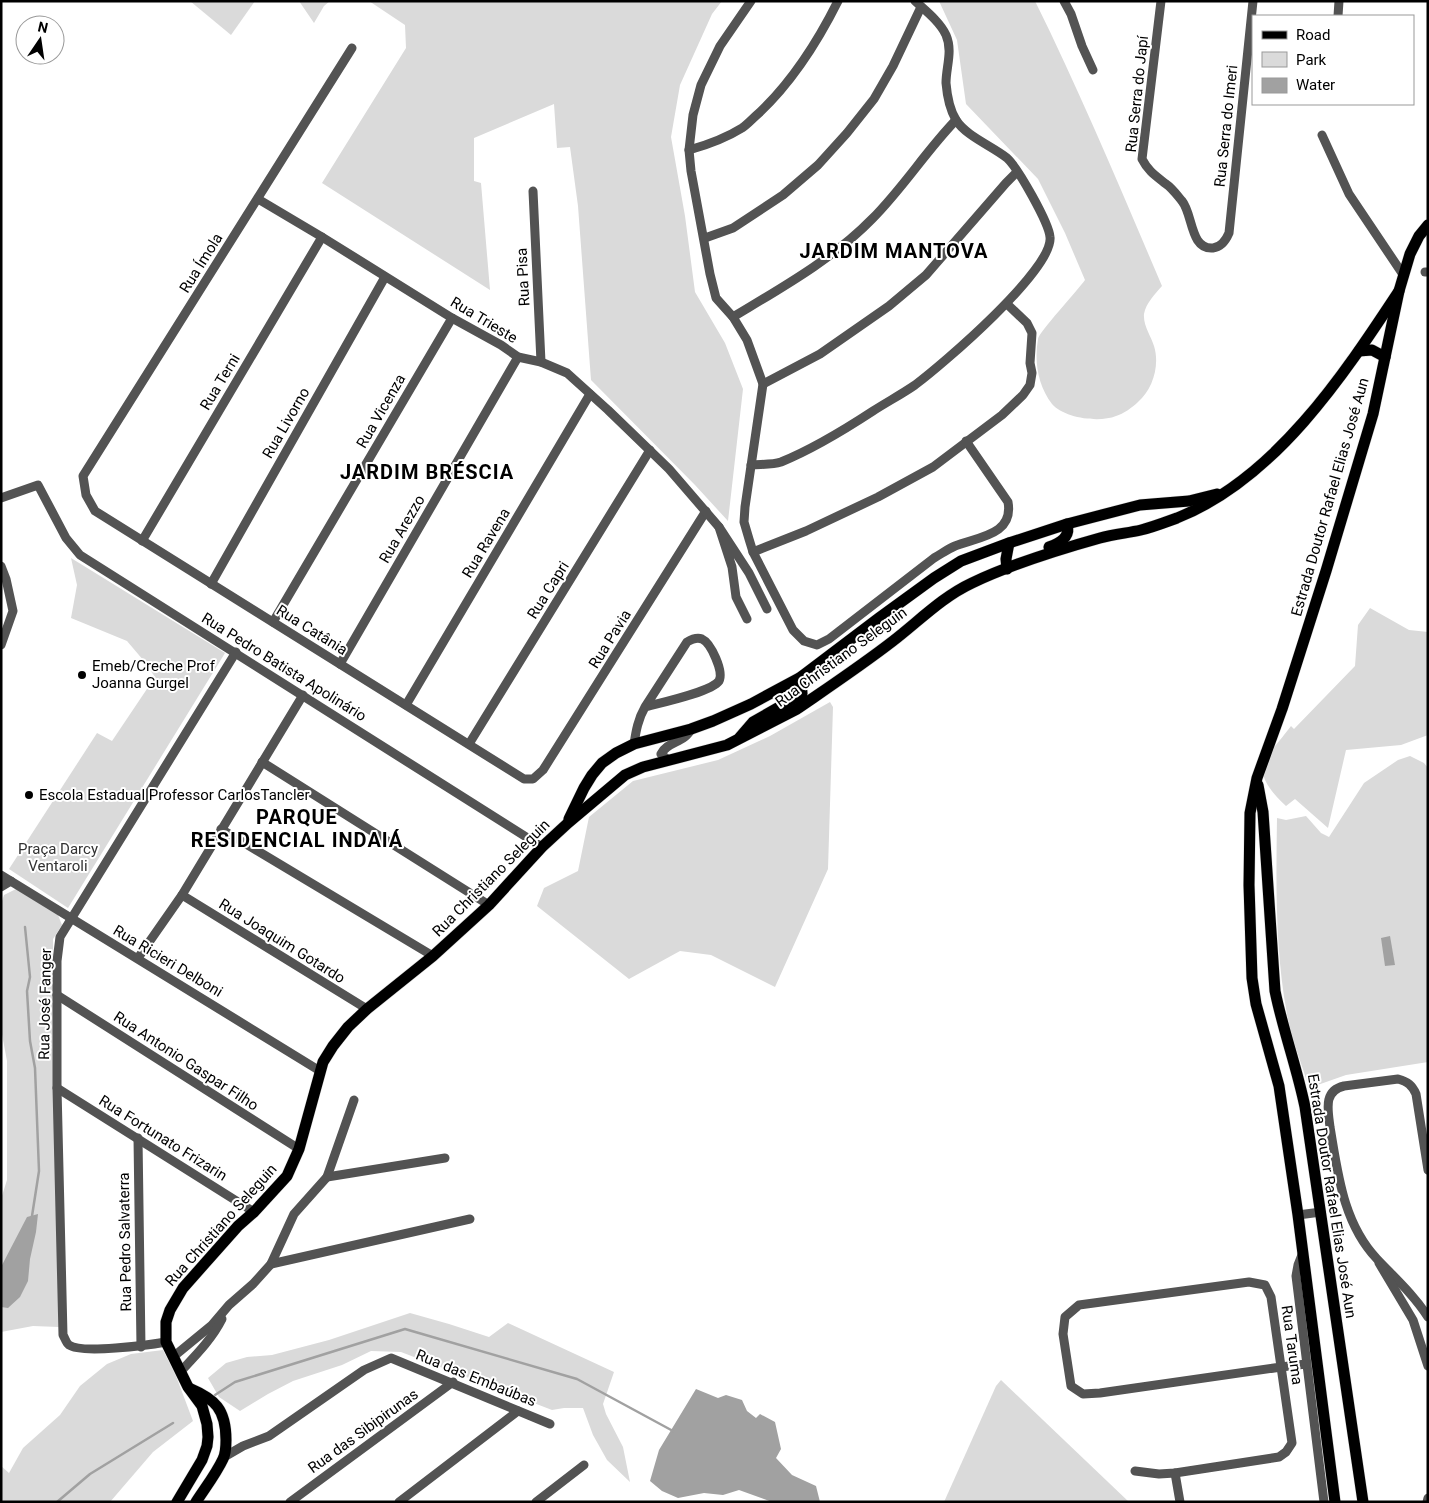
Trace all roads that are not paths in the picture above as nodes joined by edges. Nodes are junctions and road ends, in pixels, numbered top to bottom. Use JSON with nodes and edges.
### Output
{"nodes":[{"id":1,"x":752,"y":1,"type":"edge"},
{"id":2,"x":838,"y":1,"type":"edge"},
{"id":3,"x":1064,"y":1,"type":"edge"},
{"id":4,"x":1072,"y":1,"type":"edge"},
{"id":5,"x":1161,"y":1,"type":"edge"},
{"id":6,"x":1253,"y":1,"type":"edge"},
{"id":7,"x":1339,"y":1,"type":"edge"},
{"id":8,"x":918,"y":4,"type":"edge"},
{"id":9,"x":1071,"y":14,"type":"junction"},
{"id":10,"x":1338,"y":15,"type":"edge"},
{"id":11,"x":352,"y":48,"type":"dead end"},
{"id":12,"x":1093,"y":70,"type":"dead end"},
{"id":13,"x":956,"y":120,"type":"junction"},
{"id":14,"x":1322,"y":135,"type":"dead end"},
{"id":15,"x":689,"y":150,"type":"junction"},
{"id":16,"x":1017,"y":172,"type":"junction"},
{"id":17,"x":533,"y":191,"type":"dead end"},
{"id":18,"x":258,"y":199,"type":"junction"},
{"id":19,"x":1428,"y":225,"type":"edge"},
{"id":20,"x":322,"y":236,"type":"junction"},
{"id":21,"x":1423,"y":236,"type":"edge"},
{"id":22,"x":704,"y":238,"type":"junction"},
{"id":23,"x":1215,"y":248,"type":"joint"},
{"id":24,"x":1404,"y":276,"type":"junction"},
{"id":25,"x":386,"y":277,"type":"junction"},
{"id":26,"x":1399,"y":291,"type":"junction"},
{"id":27,"x":1007,"y":304,"type":"junction"},
{"id":28,"x":732,"y":317,"type":"junction"},
{"id":29,"x":452,"y":318,"type":"junction"},
{"id":30,"x":1359,"y":351,"type":"junction"},
{"id":31,"x":518,"y":357,"type":"junction"},
{"id":32,"x":1385,"y":357,"type":"junction"},
{"id":33,"x":542,"y":362,"type":"junction"},
{"id":34,"x":763,"y":384,"type":"junction"},
{"id":35,"x":590,"y":394,"type":"junction"},
{"id":36,"x":966,"y":441,"type":"junction"},
{"id":37,"x":650,"y":450,"type":"junction"},
{"id":38,"x":751,"y":465,"type":"junction"},
{"id":39,"x":1226,"y":492,"type":"junction"},
{"id":40,"x":86,"y":495,"type":"joint"},
{"id":41,"x":1,"y":498,"type":"edge"},
{"id":42,"x":706,"y":511,"type":"junction"},
{"id":43,"x":1066,"y":524,"type":"junction"},
{"id":44,"x":719,"y":527,"type":"junction"},
{"id":45,"x":142,"y":541,"type":"junction"},
{"id":46,"x":1009,"y":543,"type":"junction"},
{"id":47,"x":753,"y":552,"type":"junction"},
{"id":48,"x":1038,"y":558,"type":"junction"},
{"id":49,"x":1,"y":566,"type":"edge"},
{"id":50,"x":1007,"y":569,"type":"junction"},
{"id":51,"x":211,"y":584,"type":"junction"},
{"id":52,"x":767,"y":609,"type":"dead end"},
{"id":53,"x":747,"y":619,"type":"dead end"},
{"id":54,"x":273,"y":622,"type":"junction"},
{"id":55,"x":1,"y":645,"type":"edge"},
{"id":56,"x":236,"y":652,"type":"junction"},
{"id":57,"x":340,"y":664,"type":"junction"},
{"id":58,"x":802,"y":677,"type":"junction"},
{"id":59,"x":658,"y":688,"type":"junction"},
{"id":60,"x":303,"y":695,"type":"junction"},
{"id":61,"x":675,"y":699,"type":"junction"},
{"id":62,"x":406,"y":705,"type":"junction"},
{"id":63,"x":645,"y":707,"type":"junction"},
{"id":64,"x":691,"y":729,"type":"junction"},
{"id":65,"x":737,"y":740,"type":"junction"},
{"id":66,"x":469,"y":744,"type":"junction"},
{"id":67,"x":634,"y":744,"type":"junction"},
{"id":68,"x":668,"y":760,"type":"junction"},
{"id":69,"x":262,"y":762,"type":"junction"},
{"id":70,"x":532,"y":778,"type":"joint"},
{"id":71,"x":1257,"y":778,"type":"junction"},
{"id":72,"x":568,"y":823,"type":"junction"},
{"id":73,"x":221,"y":829,"type":"junction"},
{"id":74,"x":542,"y":847,"type":"junction"},
{"id":75,"x":1,"y":875,"type":"edge"},
{"id":76,"x":11,"y":881,"type":"junction"},
{"id":77,"x":1,"y":888,"type":"edge"},
{"id":78,"x":182,"y":895,"type":"junction"},
{"id":79,"x":489,"y":905,"type":"junction"},
{"id":80,"x":72,"y":919,"type":"junction"},
{"id":81,"x":433,"y":956,"type":"junction"},
{"id":82,"x":138,"y":958,"type":"junction"},
{"id":83,"x":58,"y":995,"type":"junction"},
{"id":84,"x":367,"y":1010,"type":"junction"},
{"id":85,"x":320,"y":1071,"type":"junction"},
{"id":86,"x":57,"y":1088,"type":"junction"},
{"id":87,"x":354,"y":1100,"type":"dead end"},
{"id":88,"x":138,"y":1138,"type":"junction"},
{"id":89,"x":299,"y":1149,"type":"junction"},
{"id":90,"x":445,"y":1158,"type":"dead end"},
{"id":91,"x":1428,"y":1170,"type":"edge"},
{"id":92,"x":327,"y":1177,"type":"junction"},
{"id":93,"x":254,"y":1212,"type":"junction"},
{"id":94,"x":1321,"y":1212,"type":"junction"},
{"id":95,"x":1298,"y":1215,"type":"junction"},
{"id":96,"x":470,"y":1219,"type":"dead end"},
{"id":97,"x":1302,"y":1255,"type":"junction"},
{"id":98,"x":1377,"y":1259,"type":"junction"},
{"id":99,"x":271,"y":1264,"type":"junction"},
{"id":100,"x":229,"y":1305,"type":"junction"},
{"id":101,"x":1428,"y":1317,"type":"edge"},
{"id":102,"x":166,"y":1342,"type":"junction"},
{"id":103,"x":141,"y":1347,"type":"junction"},
{"id":104,"x":174,"y":1357,"type":"junction"},
{"id":105,"x":1306,"y":1364,"type":"junction"},
{"id":106,"x":1428,"y":1366,"type":"edge"},
{"id":107,"x":1281,"y":1368,"type":"junction"},
{"id":108,"x":181,"y":1371,"type":"junction"},
{"id":109,"x":453,"y":1382,"type":"junction"},
{"id":110,"x":188,"y":1387,"type":"junction"},
{"id":111,"x":219,"y":1408,"type":"junction"},
{"id":112,"x":518,"y":1411,"type":"junction"},
{"id":113,"x":204,"y":1412,"type":"junction"},
{"id":114,"x":550,"y":1424,"type":"dead end"},
{"id":115,"x":224,"y":1457,"type":"junction"},
{"id":116,"x":584,"y":1465,"type":"dead end"},
{"id":117,"x":1135,"y":1471,"type":"dead end"},
{"id":118,"x":1175,"y":1473,"type":"junction"},
{"id":119,"x":1428,"y":1498,"type":"edge"},
{"id":120,"x":177,"y":1502,"type":"edge"},
{"id":121,"x":196,"y":1502,"type":"edge"},
{"id":122,"x":290,"y":1502,"type":"edge"},
{"id":123,"x":399,"y":1502,"type":"edge"},
{"id":124,"x":536,"y":1502,"type":"edge"},
{"id":125,"x":1180,"y":1502,"type":"edge"},
{"id":126,"x":1324,"y":1502,"type":"edge"},
{"id":127,"x":1335,"y":1502,"type":"edge"},
{"id":128,"x":1363,"y":1502,"type":"edge"},
{"id":129,"x":1427,"y":1502,"type":"edge"}],
"edges":[{"from":1,"to":15,"type":"street"},
{"from":2,"to":15,"type":"street"},
{"from":3,"to":9,"type":"street"},
{"from":4,"to":9,"type":"street"},
{"from":5,"to":23,"type":"street","name":"Rua Serra do Japí"},
{"from":6,"to":23,"type":"street","name":"Rua Serra do Imeri"},
{"from":7,"to":10,"type":"street"},
{"from":8,"to":13,"type":"street"},
{"from":8,"to":22,"type":"street"},
{"from":9,"to":12,"type":"street"},
{"from":11,"to":18,"type":"street","name":"Rua Ímola"},
{"from":13,"to":16,"type":"street"},
{"from":13,"to":28,"type":"street"},
{"from":14,"to":24,"type":"street"},
{"from":15,"to":22,"type":"street"},
{"from":16,"to":27,"type":"street"},
{"from":16,"to":34,"type":"street"},
{"from":17,"to":33,"type":"street","name":"Rua Pisa"},
{"from":18,"to":20,"type":"street","name":"Rua Trieste"},
{"from":18,"to":40,"type":"street","name":"Rua Ímola"},
{"from":19,"to":21,"type":"main road","name":"Estrada Doutor Rafael Elias José Aun"},
{"from":20,"to":25,"type":"street","name":"Rua Trieste"},
{"from":20,"to":45,"type":"street","name":"Rua Terni"},
{"from":21,"to":24,"type":"main road","name":"Estrada Doutor Rafael Elias José Aun"},
{"from":22,"to":28,"type":"street"},
{"from":24,"to":26,"type":"main road","name":"Estrada Doutor Rafael Elias José Aun"},
{"from":25,"to":29,"type":"street","name":"Rua Trieste"},
{"from":25,"to":51,"type":"street","name":"Rua Livorno"},
{"from":26,"to":30,"type":"main road","name":"Rua Christiano Seleguin"},
{"from":26,"to":32,"type":"main road","name":"Estrada Doutor Rafael Elias José Aun"},
{"from":27,"to":36,"type":"street"},
{"from":27,"to":38,"type":"street"},
{"from":28,"to":34,"type":"street"},
{"from":29,"to":31,"type":"street","name":"Rua Trieste"},
{"from":29,"to":54,"type":"street","name":"Rua Vicenza"},
{"from":30,"to":32,"type":"main road"},
{"from":30,"to":39,"type":"main road","name":"Rua Christiano Seleguin"},
{"from":31,"to":33,"type":"street","name":"Rua Trieste"},
{"from":31,"to":57,"type":"street","name":"Rua Arezzo"},
{"from":32,"to":71,"type":"main road","name":"Estrada Doutor Rafael Elias José Aun"},
{"from":33,"to":35,"type":"street","name":"Rua Trieste"},
{"from":34,"to":38,"type":"street"},
{"from":35,"to":37,"type":"street","name":"Rua Trieste"},
{"from":35,"to":62,"type":"street","name":"Rua Ravena"},
{"from":36,"to":47,"type":"street"},
{"from":36,"to":47,"type":"street"},
{"from":37,"to":42,"type":"street","name":"Rua Trieste"},
{"from":37,"to":66,"type":"street","name":"Rua Capri"},
{"from":38,"to":47,"type":"street"},
{"from":39,"to":43,"type":"main road"},
{"from":39,"to":48,"type":"main road","name":"Rua Christiano Seleguin"},
{"from":40,"to":45,"type":"street","name":"Rua Catânia"},
{"from":41,"to":56,"type":"street","name":"Rua Pedro Batista Apolinário"},
{"from":42,"to":44,"type":"street","name":"Rua Trieste"},
{"from":42,"to":70,"type":"street","name":"Rua Pavia"},
{"from":43,"to":46,"type":"main road"},
{"from":43,"to":48,"type":"main road"},
{"from":44,"to":52,"type":"street","name":"Rua Trieste"},
{"from":44,"to":53,"type":"street","name":"Rua Trieste"},
{"from":45,"to":51,"type":"street","name":"Rua Catânia"},
{"from":46,"to":50,"type":"main road"},
{"from":46,"to":58,"type":"main road"},
{"from":48,"to":50,"type":"main road","name":"Rua Christiano Seleguin"},
{"from":49,"to":55,"type":"street"},
{"from":50,"to":65,"type":"main road","name":"Rua Christiano Seleguin"},
{"from":51,"to":54,"type":"street","name":"Rua Catânia"},
{"from":54,"to":57,"type":"street","name":"Rua Catânia"},
{"from":56,"to":60,"type":"street","name":"Rua Pedro Batista Apolinário"},
{"from":56,"to":80,"type":"street","name":"Rua José Fanger"},
{"from":57,"to":62,"type":"street","name":"Rua Catânia"},
{"from":58,"to":64,"type":"main road"},
{"from":58,"to":65,"type":"main road"},
{"from":59,"to":61,"type":"street"},
{"from":59,"to":61,"type":"street"},
{"from":59,"to":63,"type":"street"},
{"from":60,"to":69,"type":"street"},
{"from":60,"to":74,"type":"street","name":"Rua Pedro Batista Apolinário"},
{"from":61,"to":63,"type":"street"},
{"from":62,"to":66,"type":"street","name":"Rua Catânia"},
{"from":63,"to":67,"type":"street"},
{"from":64,"to":67,"type":"main road"},
{"from":64,"to":68,"type":"street"},
{"from":65,"to":68,"type":"main road","name":"Rua Christiano Seleguin"},
{"from":66,"to":70,"type":"street","name":"Rua Catânia"},
{"from":67,"to":72,"type":"main road"},
{"from":68,"to":72,"type":"main road","name":"Rua Christiano Seleguin"},
{"from":69,"to":73,"type":"street"},
{"from":69,"to":79,"type":"street"},
{"from":71,"to":94,"type":"main road","name":"Estrada Doutor Rafael Elias José Aun"},
{"from":71,"to":95,"type":"main road","name":"Estrada Doutor Rafael Elias José Aun"},
{"from":72,"to":74,"type":"main road","name":"Rua Christiano Seleguin"},
{"from":73,"to":78,"type":"street"},
{"from":73,"to":81,"type":"street"},
{"from":74,"to":79,"type":"main road","name":"Rua Christiano Seleguin"},
{"from":75,"to":76,"type":"street","name":"Rua Ricieri Delboni"},
{"from":76,"to":77,"type":"street"},
{"from":76,"to":80,"type":"street","name":"Rua Ricieri Delboni"},
{"from":78,"to":82,"type":"street"},
{"from":78,"to":84,"type":"street","name":"Rua Joaquim Gotardo"},
{"from":79,"to":81,"type":"main road","name":"Rua Christiano Seleguin"},
{"from":80,"to":82,"type":"street","name":"Rua Ricieri Delboni"},
{"from":80,"to":83,"type":"street","name":"Rua José Fanger"},
{"from":81,"to":84,"type":"main road","name":"Rua Christiano Seleguin"},
{"from":82,"to":85,"type":"street","name":"Rua Ricieri Delboni"},
{"from":83,"to":86,"type":"street","name":"Rua José Fanger"},
{"from":83,"to":89,"type":"street","name":"Rua Antonio Gaspar Filho"},
{"from":84,"to":85,"type":"main road","name":"Rua Christiano Seleguin"},
{"from":85,"to":89,"type":"main road","name":"Rua Christiano Seleguin"},
{"from":86,"to":88,"type":"street","name":"Rua Fortunato Frizarin"},
{"from":86,"to":103,"type":"street","name":"Rua José Fanger"},
{"from":87,"to":92,"type":"street"},
{"from":88,"to":93,"type":"street","name":"Rua Fortunato Frizarin"},
{"from":88,"to":103,"type":"street","name":"Rua Pedro Salvaterra"},
{"from":89,"to":93,"type":"main road","name":"Rua Christiano Seleguin"},
{"from":90,"to":92,"type":"street"},
{"from":91,"to":98,"type":"street"},
{"from":92,"to":99,"type":"street"},
{"from":93,"to":102,"type":"main road","name":"Rua Christiano Seleguin"},
{"from":94,"to":95,"type":"street"},
{"from":94,"to":128,"type":"main road","name":"Estrada Doutor Rafael Elias José Aun"},
{"from":95,"to":97,"type":"main road","name":"Estrada Doutor Rafael Elias José Aun"},
{"from":96,"to":99,"type":"street"},
{"from":97,"to":105,"type":"street"},
{"from":97,"to":127,"type":"main road","name":"Estrada Doutor Rafael Elias José Aun"},
{"from":98,"to":101,"type":"street"},
{"from":98,"to":106,"type":"street"},
{"from":99,"to":100,"type":"street"},
{"from":100,"to":104,"type":"street"},
{"from":100,"to":108,"type":"street"},
{"from":102,"to":103,"type":"street"},
{"from":102,"to":104,"type":"main road"},
{"from":104,"to":108,"type":"main road"},
{"from":105,"to":107,"type":"street"},
{"from":105,"to":126,"type":"street"},
{"from":107,"to":107,"type":"street","name":"Rua Taruma"},
{"from":107,"to":118,"type":"street","name":"Rua Taruma"},
{"from":108,"to":110,"type":"main road"},
{"from":109,"to":112,"type":"street","name":"Rua das Embaúbas"},
{"from":109,"to":115,"type":"street","name":"Rua das Embaúbas"},
{"from":109,"to":122,"type":"street","name":"Rua das Sibipirunas"},
{"from":110,"to":111,"type":"main road"},
{"from":110,"to":113,"type":"main road"},
{"from":111,"to":113,"type":"main road"},
{"from":111,"to":115,"type":"main road"},
{"from":112,"to":114,"type":"street","name":"Rua das Embaúbas"},
{"from":112,"to":123,"type":"street"},
{"from":113,"to":120,"type":"main road"},
{"from":115,"to":121,"type":"main road"},
{"from":116,"to":124,"type":"street"},
{"from":117,"to":118,"type":"street","name":"Rua Taruma"},
{"from":118,"to":125,"type":"street"},
{"from":119,"to":129,"type":"street"}]}
